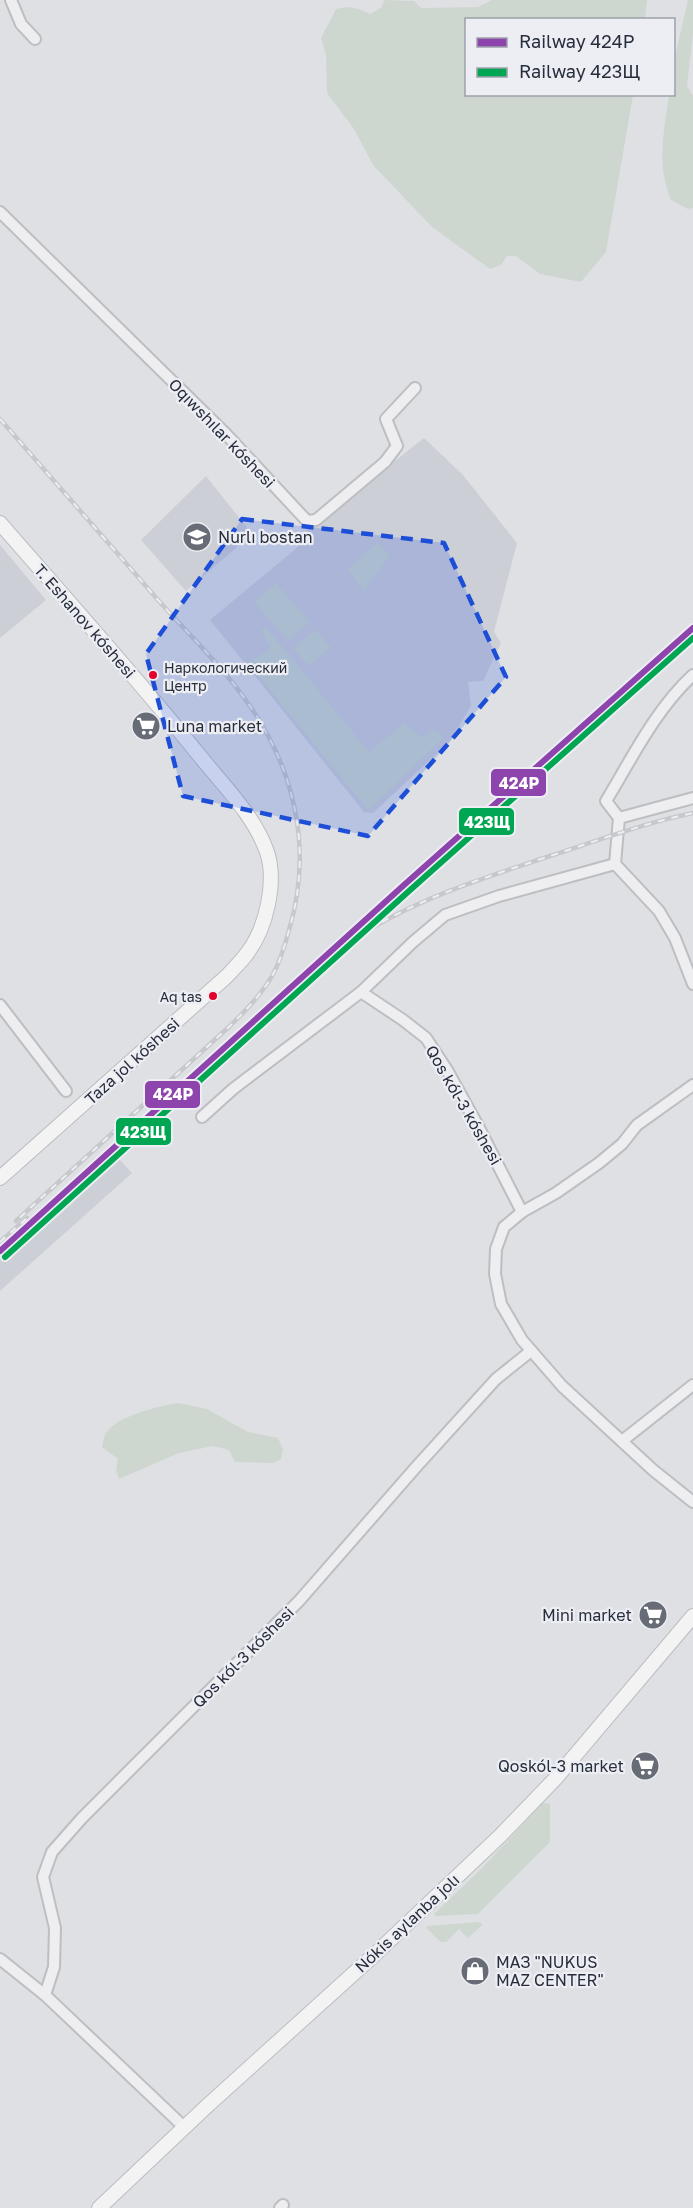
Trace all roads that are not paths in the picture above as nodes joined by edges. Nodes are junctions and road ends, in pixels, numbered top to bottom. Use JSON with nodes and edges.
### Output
{"nodes":[{"id":1,"x":11,"y":0,"type":"edge"},
{"id":2,"x":35,"y":39,"type":"dead end"},
{"id":3,"x":0,"y":212,"type":"edge"},
{"id":4,"x":415,"y":388,"type":"dead end"},
{"id":5,"x":0,"y":523,"type":"edge"},
{"id":6,"x":693,"y":675,"type":"edge"},
{"id":7,"x":693,"y":798,"type":"edge"},
{"id":8,"x":239,"y":803,"type":"joint"},
{"id":9,"x":619,"y":818,"type":"junction"},
{"id":10,"x":615,"y":864,"type":"junction"},
{"id":11,"x":693,"y":984,"type":"edge"},
{"id":12,"x":361,"y":992,"type":"junction"},
{"id":13,"x":0,"y":1005,"type":"edge"},
{"id":14,"x":693,"y":1085,"type":"edge"},
{"id":15,"x":66,"y":1091,"type":"dead end"},
{"id":16,"x":202,"y":1117,"type":"dead end"},
{"id":17,"x":0,"y":1178,"type":"edge"},
{"id":18,"x":522,"y":1212,"type":"junction"},
{"id":19,"x":531,"y":1351,"type":"junction"},
{"id":20,"x":693,"y":1385,"type":"edge"},
{"id":21,"x":622,"y":1441,"type":"junction"},
{"id":22,"x":693,"y":1502,"type":"edge"},
{"id":23,"x":693,"y":1616,"type":"edge"},
{"id":24,"x":1,"y":1960,"type":"edge"},
{"id":25,"x":45,"y":1995,"type":"junction"},
{"id":26,"x":184,"y":2127,"type":"junction"},
{"id":27,"x":99,"y":2208,"type":"edge"}],
"edges":[{"from":1,"to":2,"type":"street"},
{"from":3,"to":4,"type":"street","name":"Oqıwshılar kóshesi"},
{"from":5,"to":8,"type":"main road","name":"T. Eshanov kóshesi"},
{"from":6,"to":9,"type":"street"},
{"from":7,"to":9,"type":"street"},
{"from":8,"to":17,"type":"main road","name":"Taza jol kóshesi"},
{"from":9,"to":10,"type":"street"},
{"from":10,"to":11,"type":"street"},
{"from":10,"to":12,"type":"street"},
{"from":12,"to":16,"type":"street"},
{"from":12,"to":18,"type":"street","name":"Qos kól-3 kóshesi"},
{"from":13,"to":15,"type":"street"},
{"from":14,"to":18,"type":"street"},
{"from":18,"to":19,"type":"street"},
{"from":19,"to":21,"type":"street"},
{"from":19,"to":25,"type":"street","name":"Qos kól-3 kóshesi"},
{"from":20,"to":21,"type":"street"},
{"from":21,"to":22,"type":"street"},
{"from":23,"to":26,"type":"main road","name":"Nókis aylanba jolı"},
{"from":24,"to":25,"type":"street"},
{"from":25,"to":26,"type":"street"},
{"from":26,"to":27,"type":"main road","name":"Nókis aylanba jolı"}]}
